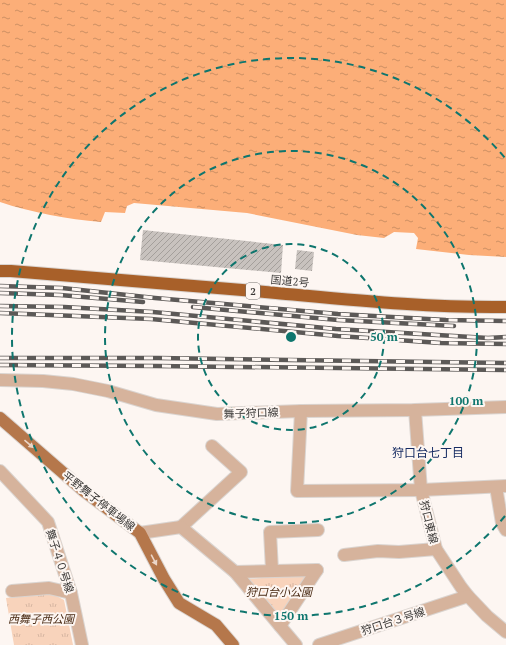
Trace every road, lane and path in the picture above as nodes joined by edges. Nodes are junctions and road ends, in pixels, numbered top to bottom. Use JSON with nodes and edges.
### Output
{"nodes":[{"id":1,"x":0,"y":271,"type":"edge"},
{"id":2,"x":506,"y":307,"type":"edge"},
{"id":3,"x":0,"y":380,"type":"edge"},
{"id":4,"x":506,"y":407,"type":"edge"},
{"id":5,"x":415,"y":410,"type":"junction"},
{"id":6,"x":301,"y":411,"type":"junction"},
{"id":7,"x":0,"y":418,"type":"edge"},
{"id":8,"x":212,"y":446,"type":"dead end"},
{"id":9,"x":0,"y":471,"type":"edge"},
{"id":10,"x":501,"y":486,"type":"edge"},
{"id":11,"x":421,"y":490,"type":"junction"},
{"id":12,"x":181,"y":527,"type":"junction"},
{"id":13,"x":318,"y":530,"type":"dead end"},
{"id":14,"x":506,"y":530,"type":"edge"},
{"id":15,"x":140,"y":533,"type":"junction"},
{"id":16,"x":436,"y":549,"type":"junction"},
{"id":17,"x":344,"y":554,"type":"dead end"},
{"id":18,"x":272,"y":570,"type":"junction"},
{"id":19,"x":235,"y":572,"type":"junction"},
{"id":20,"x":12,"y":591,"type":"dead end"},
{"id":21,"x":71,"y":593,"type":"junction"},
{"id":22,"x":468,"y":596,"type":"junction"},
{"id":23,"x":280,"y":626,"type":"junction"},
{"id":24,"x":506,"y":632,"type":"edge"},
{"id":25,"x":82,"y":645,"type":"edge"},
{"id":26,"x":233,"y":645,"type":"edge"},
{"id":27,"x":296,"y":645,"type":"edge"},
{"id":28,"x":319,"y":645,"type":"edge"}],
"edges":[{"from":1,"to":2,"type":"highway","name":"国道2号","number":"2"},
{"from":3,"to":6,"type":"street","name":"舞子狩口線"},
{"from":4,"to":5,"type":"street","name":"舞子狩口線"},
{"from":5,"to":6,"type":"street","name":"舞子狩口線"},
{"from":5,"to":11,"type":"street","name":"狩口東線"},
{"from":6,"to":11,"type":"street"},
{"from":7,"to":15,"type":"main road","name":"平野舞子停車場線","one_way":true},
{"from":8,"to":12,"type":"street"},
{"from":9,"to":21,"type":"street","name":"舞子４０号線"},
{"from":10,"to":11,"type":"street"},
{"from":10,"to":14,"type":"street"},
{"from":11,"to":16,"type":"street","name":"狩口東線"},
{"from":12,"to":15,"type":"street"},
{"from":12,"to":19,"type":"street"},
{"from":13,"to":18,"type":"street"},
{"from":15,"to":26,"type":"main road","name":"平野舞子停車場線","one_way":true},
{"from":16,"to":17,"type":"street"},
{"from":16,"to":22,"type":"street","name":"狩口東線"},
{"from":18,"to":19,"type":"street"},
{"from":18,"to":23,"type":"street"},
{"from":19,"to":23,"type":"street"},
{"from":20,"to":21,"type":"street"},
{"from":21,"to":25,"type":"street","name":"舞子４０号線"},
{"from":22,"to":24,"type":"street","name":"狩口東線"},
{"from":22,"to":28,"type":"street","name":"狩口台３号線"},
{"from":23,"to":27,"type":"street"}]}
